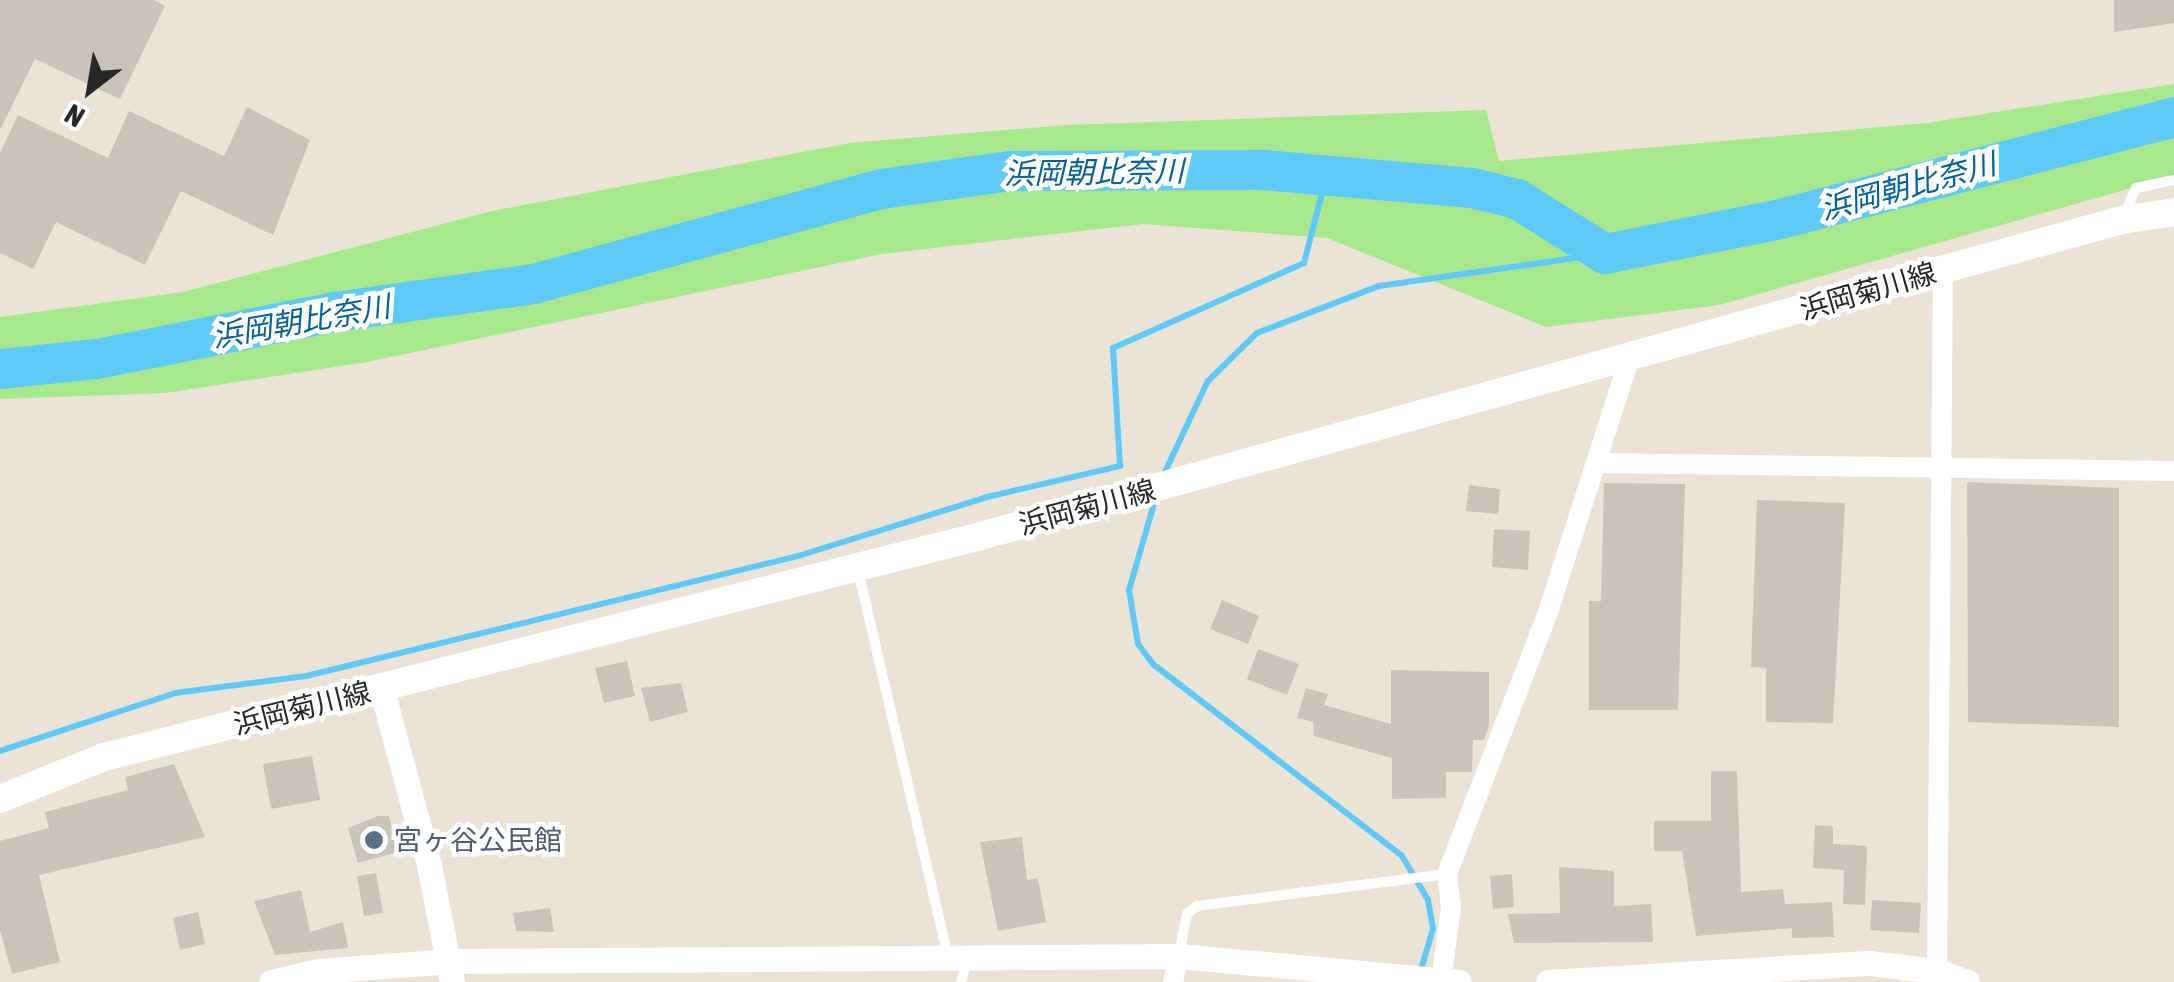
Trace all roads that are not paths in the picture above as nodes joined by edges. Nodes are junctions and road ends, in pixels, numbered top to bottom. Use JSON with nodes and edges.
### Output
{"nodes":[{"id":1,"x":2174,"y":180,"type":"edge"},
{"id":2,"x":2174,"y":212,"type":"edge"},
{"id":3,"x":2122,"y":220,"type":"junction"},
{"id":4,"x":1943,"y":270,"type":"junction"},
{"id":5,"x":1629,"y":359,"type":"junction"},
{"id":6,"x":1597,"y":462,"type":"junction"},
{"id":7,"x":1944,"y":470,"type":"junction"},
{"id":8,"x":2174,"y":471,"type":"edge"},
{"id":9,"x":858,"y":567,"type":"junction"},
{"id":10,"x":381,"y":687,"type":"junction"},
{"id":11,"x":0,"y":799,"type":"edge"},
{"id":12,"x":1447,"y":874,"type":"junction"},
{"id":13,"x":1179,"y":956,"type":"junction"},
{"id":14,"x":959,"y":966,"type":"edge"},
{"id":15,"x":1937,"y":971,"type":"junction"},
{"id":16,"x":452,"y":972,"type":"edge"},
{"id":17,"x":1447,"y":981,"type":"edge"},
{"id":18,"x":271,"y":982,"type":"edge"},
{"id":19,"x":1172,"y":982,"type":"edge"},
{"id":20,"x":1548,"y":982,"type":"edge"},
{"id":21,"x":1967,"y":982,"type":"edge"}],
"edges":[{"from":1,"to":3,"type":"lane"},
{"from":2,"to":3,"type":"main road","name":"浜岡菊川線"},
{"from":3,"to":4,"type":"main road","name":"浜岡菊川線"},
{"from":4,"to":5,"type":"main road","name":"浜岡菊川線"},
{"from":4,"to":7,"type":"street"},
{"from":5,"to":6,"type":"street"},
{"from":5,"to":9,"type":"main road","name":"浜岡菊川線"},
{"from":6,"to":7,"type":"street"},
{"from":6,"to":12,"type":"street"},
{"from":7,"to":8,"type":"street"},
{"from":7,"to":15,"type":"street"},
{"from":9,"to":10,"type":"main road","name":"浜岡菊川線"},
{"from":9,"to":14,"type":"lane"},
{"from":10,"to":11,"type":"main road","name":"浜岡菊川線"},
{"from":10,"to":16,"type":"street"},
{"from":12,"to":13,"type":"lane"},
{"from":12,"to":17,"type":"street"},
{"from":13,"to":14,"type":"street"},
{"from":13,"to":17,"type":"street"},
{"from":13,"to":19,"type":"street"},
{"from":14,"to":16,"type":"street"},
{"from":15,"to":20,"type":"street"},
{"from":15,"to":21,"type":"street"},
{"from":16,"to":18,"type":"street"}]}
